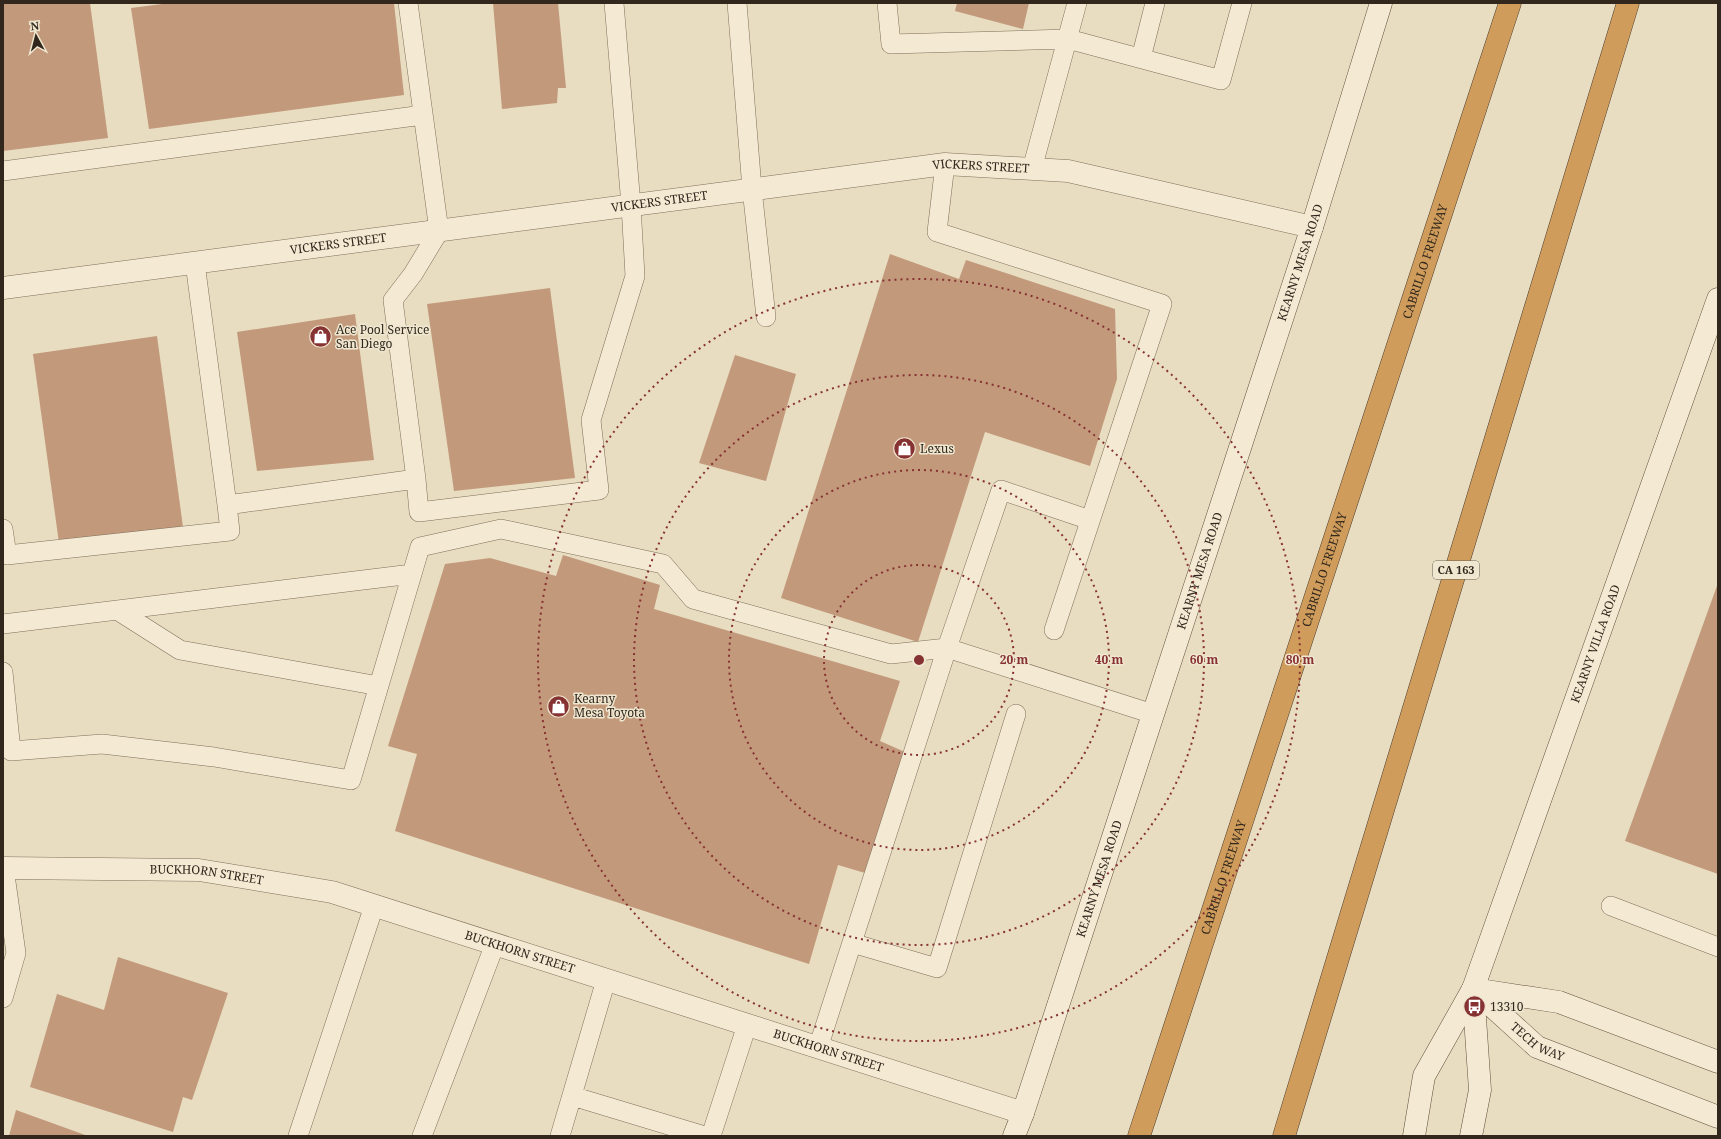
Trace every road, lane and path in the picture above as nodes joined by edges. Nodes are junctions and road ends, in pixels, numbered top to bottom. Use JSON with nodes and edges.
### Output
{"nodes":[{"id":1,"x":408,"y":3,"type":"edge"},
{"id":2,"x":614,"y":3,"type":"edge"},
{"id":3,"x":738,"y":3,"type":"edge"},
{"id":4,"x":887,"y":3,"type":"edge"},
{"id":5,"x":1077,"y":3,"type":"edge"},
{"id":6,"x":1156,"y":3,"type":"edge"},
{"id":7,"x":1242,"y":3,"type":"edge"},
{"id":8,"x":1381,"y":3,"type":"edge"},
{"id":9,"x":1510,"y":3,"type":"edge"},
{"id":10,"x":1628,"y":3,"type":"edge"},
{"id":11,"x":1068,"y":38,"type":"junction"},
{"id":12,"x":1141,"y":58,"type":"junction"},
{"id":13,"x":423,"y":115,"type":"junction"},
{"id":14,"x":944,"y":164,"type":"junction"},
{"id":15,"x":3,"y":170,"type":"edge"},
{"id":16,"x":1032,"y":170,"type":"junction"},
{"id":17,"x":752,"y":190,"type":"junction"},
{"id":18,"x":631,"y":205,"type":"junction"},
{"id":19,"x":1312,"y":227,"type":"junction"},
{"id":20,"x":439,"y":231,"type":"junction"},
{"id":21,"x":195,"y":263,"type":"junction"},
{"id":22,"x":3,"y":288,"type":"edge"},
{"id":23,"x":1718,"y":299,"type":"edge"},
{"id":24,"x":766,"y":317,"type":"dead end"},
{"id":25,"x":416,"y":479,"type":"junction"},
{"id":26,"x":227,"y":505,"type":"junction"},
{"id":27,"x":1090,"y":520,"type":"junction"},
{"id":28,"x":3,"y":529,"type":"edge"},
{"id":29,"x":412,"y":574,"type":"junction"},
{"id":30,"x":116,"y":610,"type":"junction"},
{"id":31,"x":3,"y":624,"type":"edge"},
{"id":32,"x":1054,"y":630,"type":"dead end"},
{"id":33,"x":947,"y":648,"type":"junction"},
{"id":34,"x":3,"y":672,"type":"edge"},
{"id":35,"x":379,"y":686,"type":"junction"},
{"id":36,"x":1016,"y":714,"type":"dead end"},
{"id":37,"x":1153,"y":714,"type":"junction"},
{"id":38,"x":3,"y":868,"type":"edge"},
{"id":39,"x":374,"y":906,"type":"junction"},
{"id":40,"x":1611,"y":906,"type":"dead end"},
{"id":41,"x":852,"y":943,"type":"junction"},
{"id":42,"x":495,"y":944,"type":"junction"},
{"id":43,"x":1718,"y":947,"type":"edge"},
{"id":44,"x":606,"y":980,"type":"junction"},
{"id":45,"x":1473,"y":989,"type":"junction"},
{"id":46,"x":3,"y":998,"type":"edge"},
{"id":47,"x":747,"y":1025,"type":"junction"},
{"id":48,"x":818,"y":1048,"type":"junction"},
{"id":49,"x":1718,"y":1062,"type":"edge"},
{"id":50,"x":572,"y":1096,"type":"junction"},
{"id":51,"x":1023,"y":1113,"type":"junction"},
{"id":52,"x":1718,"y":1117,"type":"edge"},
{"id":53,"x":1139,"y":1132,"type":"edge"},
{"id":54,"x":298,"y":1136,"type":"edge"},
{"id":55,"x":422,"y":1136,"type":"edge"},
{"id":56,"x":560,"y":1136,"type":"edge"},
{"id":57,"x":705,"y":1136,"type":"edge"},
{"id":58,"x":711,"y":1136,"type":"edge"},
{"id":59,"x":1014,"y":1136,"type":"edge"},
{"id":60,"x":1284,"y":1136,"type":"edge"},
{"id":61,"x":1414,"y":1136,"type":"edge"},
{"id":62,"x":1471,"y":1136,"type":"edge"}],
"edges":[{"from":1,"to":13,"type":"lane"},
{"from":2,"to":18,"type":"lane"},
{"from":3,"to":17,"type":"lane"},
{"from":4,"to":11,"type":"lane"},
{"from":5,"to":11,"type":"lane"},
{"from":6,"to":12,"type":"lane"},
{"from":7,"to":12,"type":"lane"},
{"from":8,"to":19,"type":"street","name":"KEARNY MESA ROAD"},
{"from":9,"to":53,"type":"highway","name":"CABRILLO FREEWAY"},
{"from":10,"to":60,"type":"highway","number":"CA 163"},
{"from":11,"to":12,"type":"lane"},
{"from":11,"to":16,"type":"lane"},
{"from":13,"to":15,"type":"lane"},
{"from":13,"to":20,"type":"lane"},
{"from":14,"to":16,"type":"street","name":"VICKERS STREET"},
{"from":14,"to":17,"type":"street","name":"VICKERS STREET"},
{"from":14,"to":27,"type":"lane"},
{"from":16,"to":19,"type":"street","name":"VICKERS STREET"},
{"from":17,"to":18,"type":"street","name":"VICKERS STREET"},
{"from":17,"to":24,"type":"lane"},
{"from":18,"to":20,"type":"street","name":"VICKERS STREET"},
{"from":18,"to":25,"type":"lane"},
{"from":19,"to":37,"type":"street","name":"KEARNY MESA ROAD"},
{"from":20,"to":21,"type":"street","name":"VICKERS STREET"},
{"from":20,"to":25,"type":"lane"},
{"from":21,"to":22,"type":"street","name":"VICKERS STREET"},
{"from":21,"to":26,"type":"lane"},
{"from":23,"to":45,"type":"street","name":"KEARNY VILLA ROAD"},
{"from":25,"to":26,"type":"lane"},
{"from":26,"to":28,"type":"lane"},
{"from":27,"to":32,"type":"lane"},
{"from":27,"to":33,"type":"lane"},
{"from":29,"to":30,"type":"lane"},
{"from":29,"to":33,"type":"lane"},
{"from":29,"to":35,"type":"lane"},
{"from":30,"to":31,"type":"lane"},
{"from":30,"to":35,"type":"lane"},
{"from":33,"to":37,"type":"lane"},
{"from":33,"to":41,"type":"lane"},
{"from":34,"to":35,"type":"lane"},
{"from":36,"to":41,"type":"lane"},
{"from":37,"to":51,"type":"street","name":"KEARNY MESA ROAD"},
{"from":38,"to":39,"type":"street","name":"BUCKHORN STREET"},
{"from":38,"to":46,"type":"lane"},
{"from":39,"to":42,"type":"street","name":"BUCKHORN STREET"},
{"from":39,"to":54,"type":"lane"},
{"from":40,"to":43,"type":"lane"},
{"from":41,"to":48,"type":"lane"},
{"from":42,"to":44,"type":"street","name":"BUCKHORN STREET"},
{"from":42,"to":55,"type":"lane"},
{"from":44,"to":47,"type":"street","name":"BUCKHORN STREET"},
{"from":44,"to":50,"type":"lane"},
{"from":45,"to":49,"type":"street"},
{"from":45,"to":52,"type":"street","name":"TECH WAY"},
{"from":45,"to":61,"type":"street","name":"KEARNY VILLA ROAD"},
{"from":45,"to":62,"type":"street","name":"KEARNY VILLA ROAD"},
{"from":47,"to":48,"type":"street","name":"BUCKHORN STREET"},
{"from":47,"to":58,"type":"lane"},
{"from":48,"to":51,"type":"street","name":"BUCKHORN STREET"},
{"from":50,"to":56,"type":"lane"},
{"from":50,"to":57,"type":"lane"},
{"from":51,"to":59,"type":"street","name":"KEARNY MESA ROAD"}]}
